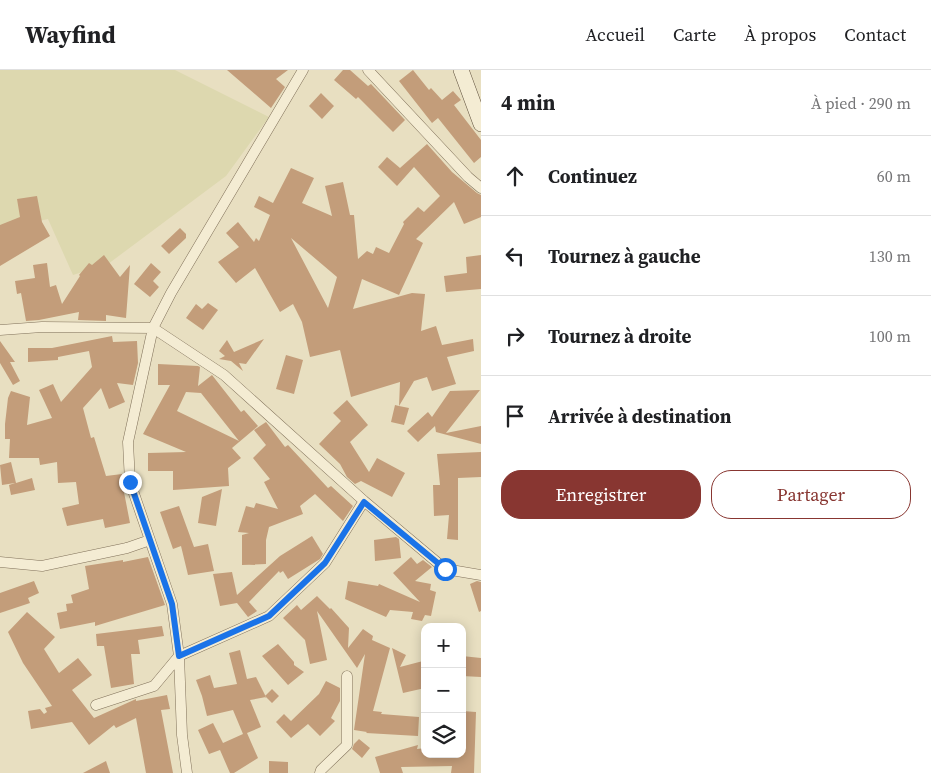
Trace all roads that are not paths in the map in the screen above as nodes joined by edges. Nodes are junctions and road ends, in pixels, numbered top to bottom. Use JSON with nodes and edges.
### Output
{"nodes":[{"id":1,"x":303,"y":70,"type":"edge"},
{"id":2,"x":368,"y":70,"type":"edge"},
{"id":3,"x":461,"y":70,"type":"edge"},
{"id":4,"x":481,"y":124,"type":"edge"},
{"id":5,"x":481,"y":188,"type":"edge"},
{"id":6,"x":153,"y":328,"type":"junction"},
{"id":7,"x":0,"y":330,"type":"edge"},
{"id":8,"x":364,"y":502,"type":"junction"},
{"id":9,"x":150,"y":540,"type":"junction"},
{"id":10,"x":0,"y":562,"type":"edge"},
{"id":11,"x":481,"y":575,"type":"edge"},
{"id":12,"x":179,"y":656,"type":"junction"},
{"id":13,"x":347,"y":676,"type":"dead end"},
{"id":14,"x":96,"y":705,"type":"dead end"},
{"id":15,"x":187,"y":773,"type":"edge"},
{"id":16,"x":320,"y":773,"type":"edge"}],
"edges":[{"from":1,"to":6,"type":"street"},
{"from":2,"to":5,"type":"street"},
{"from":3,"to":4,"type":"main road"},
{"from":6,"to":7,"type":"street"},
{"from":6,"to":8,"type":"street"},
{"from":6,"to":9,"type":"street"},
{"from":8,"to":11,"type":"street"},
{"from":8,"to":12,"type":"street"},
{"from":9,"to":10,"type":"street"},
{"from":9,"to":12,"type":"street"},
{"from":12,"to":14,"type":"street"},
{"from":12,"to":15,"type":"street"},
{"from":13,"to":16,"type":"street"}]}
